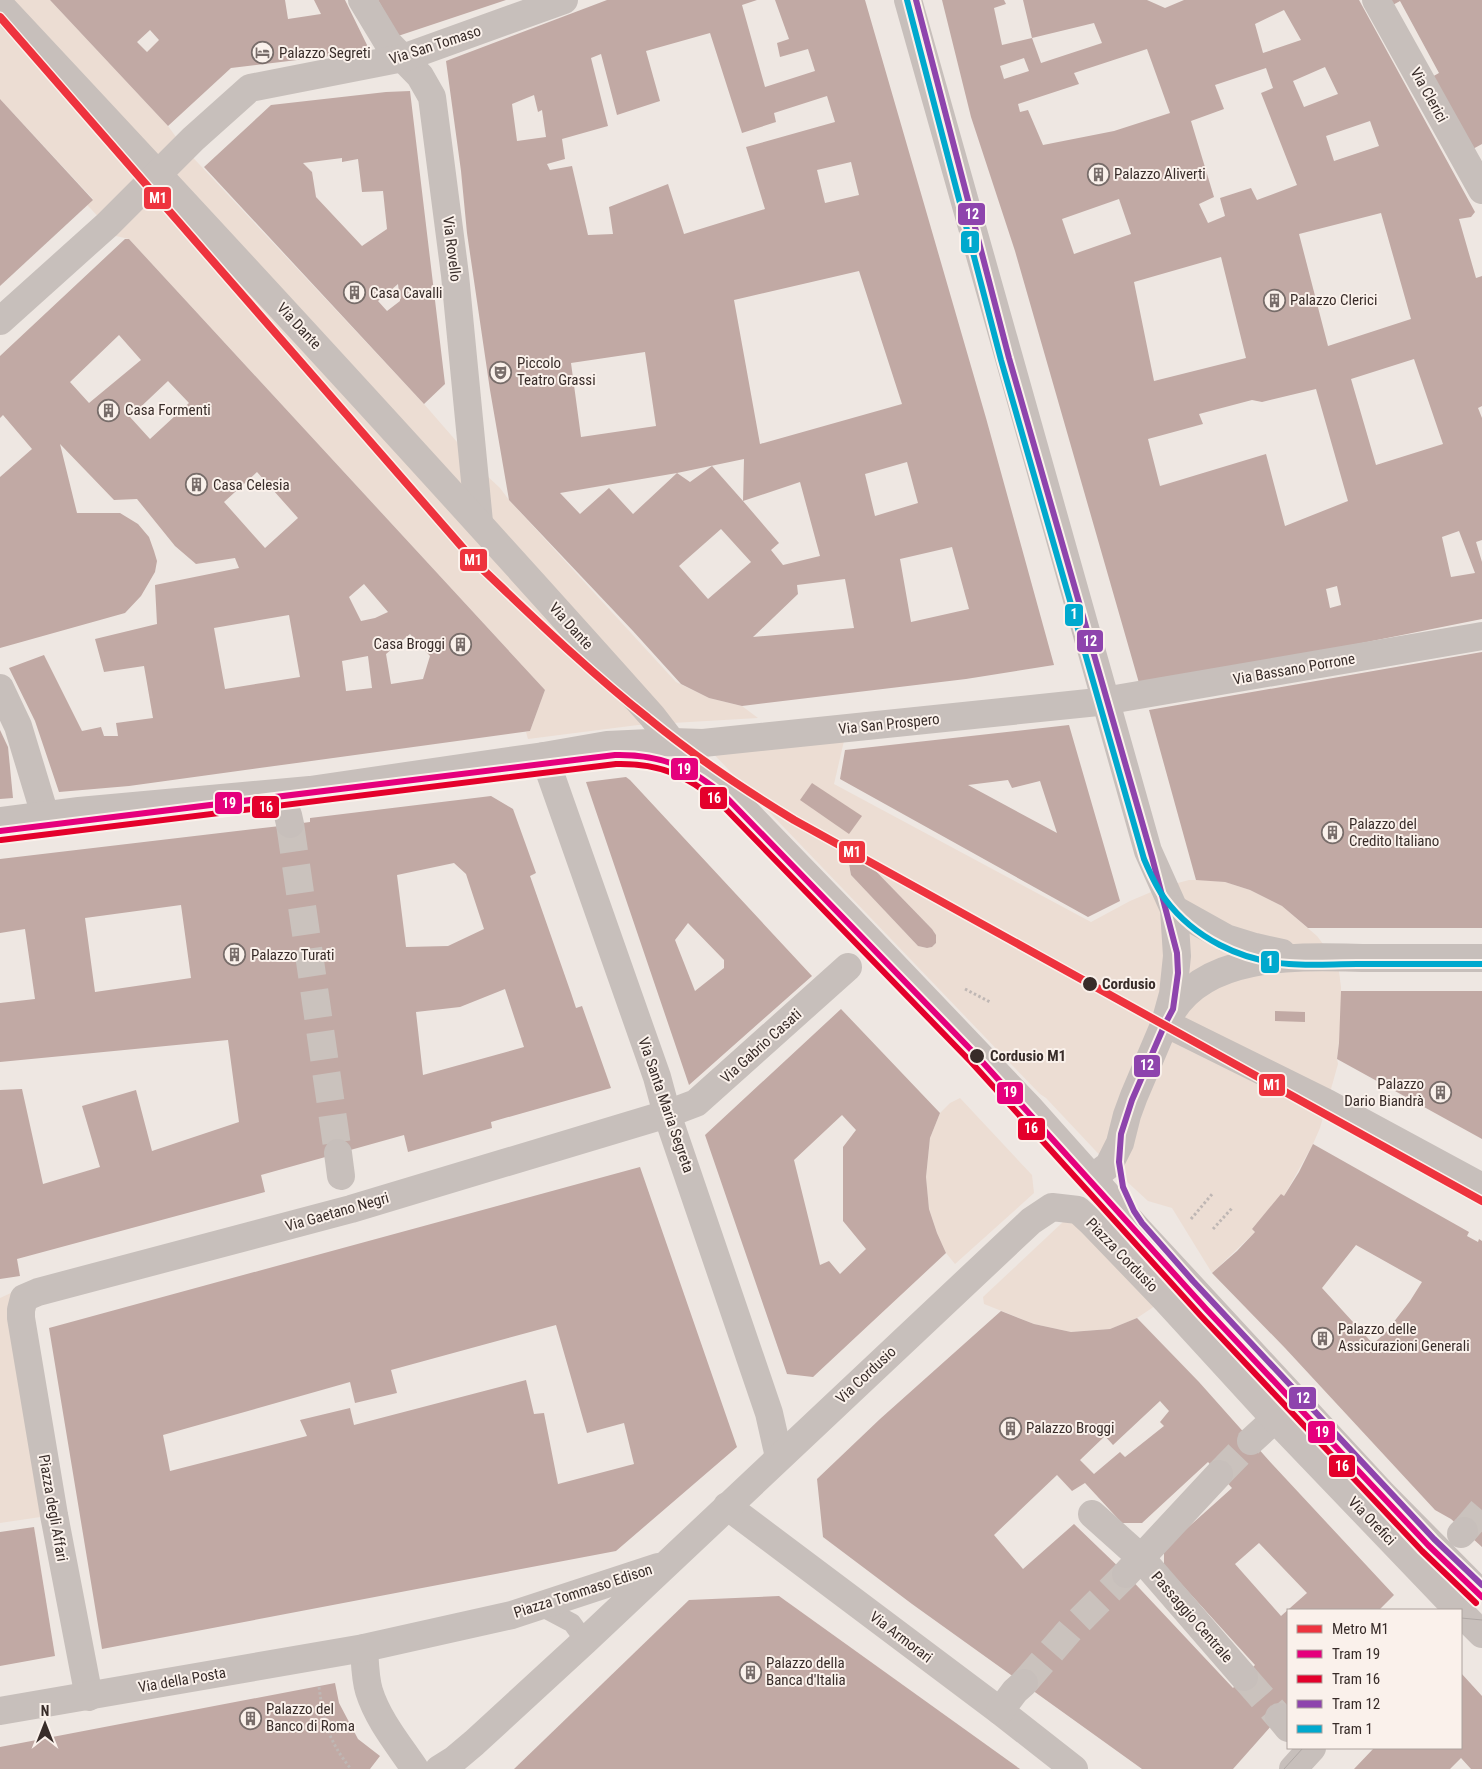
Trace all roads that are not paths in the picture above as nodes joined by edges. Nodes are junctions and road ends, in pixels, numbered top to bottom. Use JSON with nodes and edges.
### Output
{"nodes":[{"id":1,"x":362,"y":0,"type":"edge"},
{"id":2,"x":564,"y":0,"type":"edge"},
{"id":3,"x":908,"y":0,"type":"edge"},
{"id":4,"x":1376,"y":0,"type":"edge"},
{"id":5,"x":0,"y":5,"type":"edge"},
{"id":6,"x":403,"y":58,"type":"junction"},
{"id":7,"x":158,"y":174,"type":"junction"},
{"id":8,"x":1482,"y":190,"type":"edge"},
{"id":9,"x":0,"y":321,"type":"edge"},
{"id":10,"x":479,"y":522,"type":"junction"},
{"id":11,"x":1482,"y":636,"type":"edge"},
{"id":12,"x":0,"y":688,"type":"edge"},
{"id":13,"x":1106,"y":701,"type":"junction"},
{"id":14,"x":672,"y":742,"type":"junction"},
{"id":15,"x":544,"y":756,"type":"junction"},
{"id":16,"x":46,"y":816,"type":"junction"},
{"id":17,"x":0,"y":821,"type":"edge"},
{"id":18,"x":1170,"y":903,"type":"junction"},
{"id":19,"x":1333,"y":958,"type":"junction"},
{"id":20,"x":1482,"y":958,"type":"edge"},
{"id":21,"x":848,"y":967,"type":"dead end"},
{"id":22,"x":1165,"y":1023,"type":"junction"},
{"id":23,"x":668,"y":1114,"type":"junction"},
{"id":24,"x":1096,"y":1175,"type":"junction"},
{"id":25,"x":1482,"y":1187,"type":"edge"},
{"id":26,"x":1078,"y":1210,"type":"joint"},
{"id":27,"x":1166,"y":1300,"type":"joint"},
{"id":28,"x":21,"y":1318,"type":"joint"},
{"id":29,"x":1238,"y":1332,"type":"junction"},
{"id":30,"x":1226,"y":1366,"type":"junction"},
{"id":31,"x":1275,"y":1419,"type":"junction"},
{"id":32,"x":1252,"y":1442,"type":"tunnel mouth"},
{"id":33,"x":779,"y":1457,"type":"junction"},
{"id":34,"x":1219,"y":1474,"type":"tunnel mouth"},
{"id":35,"x":727,"y":1506,"type":"junction"},
{"id":36,"x":1092,"y":1514,"type":"dead end"},
{"id":37,"x":665,"y":1565,"type":"junction"},
{"id":38,"x":1133,"y":1566,"type":"junction"},
{"id":39,"x":1482,"y":1588,"type":"edge"},
{"id":40,"x":540,"y":1606,"type":"junction"},
{"id":41,"x":1451,"y":1608,"type":"edge"},
{"id":42,"x":1462,"y":1617,"type":"edge"},
{"id":43,"x":1482,"y":1634,"type":"edge"},
{"id":44,"x":585,"y":1642,"type":"junction"},
{"id":45,"x":364,"y":1648,"type":"junction"},
{"id":46,"x":1244,"y":1677,"type":"tunnel mouth"},
{"id":47,"x":1024,"y":1684,"type":"tunnel mouth"},
{"id":48,"x":89,"y":1697,"type":"junction"},
{"id":49,"x":0,"y":1711,"type":"edge"},
{"id":50,"x":1000,"y":1711,"type":"junction"},
{"id":51,"x":1310,"y":1749,"type":"edge"},
{"id":52,"x":415,"y":1769,"type":"edge"},
{"id":53,"x":439,"y":1769,"type":"edge"},
{"id":54,"x":1074,"y":1769,"type":"edge"},
{"id":55,"x":1293,"y":1769,"type":"edge"}],
"edges":[{"from":1,"to":6,"type":"street","name":"Via Rovello"},
{"from":2,"to":6,"type":"street","name":"Via San Tomaso"},
{"from":3,"to":13,"type":"street"},
{"from":4,"to":8,"type":"street","name":"Via Clerici"},
{"from":5,"to":7,"type":"street","name":"Via Dante"},
{"from":6,"to":7,"type":"street","name":"Via San Tomaso"},
{"from":6,"to":10,"type":"street","name":"Via Rovello"},
{"from":7,"to":9,"type":"street"},
{"from":7,"to":10,"type":"street","name":"Via Dante"},
{"from":10,"to":14,"type":"street","name":"Via Dante"},
{"from":11,"to":13,"type":"street","name":"Via Bassano Porrone"},
{"from":12,"to":16,"type":"street"},
{"from":13,"to":14,"type":"street","name":"Via San Prospero"},
{"from":13,"to":18,"type":"street"},
{"from":14,"to":15,"type":"street","name":"Via San Prospero"},
{"from":14,"to":24,"type":"lane","name":"Via Dante"},
{"from":15,"to":16,"type":"street","name":"Via San Prospero"},
{"from":15,"to":23,"type":"street","name":"Via Santa Maria Segreta"},
{"from":16,"to":17,"type":"street","name":"Via San Prospero"},
{"from":18,"to":19,"type":"street"},
{"from":18,"to":22,"type":"street"},
{"from":19,"to":20,"type":"street"},
{"from":19,"to":22,"type":"street"},
{"from":21,"to":23,"type":"street","name":"Via Gabrio Casati"},
{"from":22,"to":24,"type":"street"},
{"from":22,"to":25,"type":"street"},
{"from":23,"to":28,"type":"street","name":"Via Gaetano Negri"},
{"from":23,"to":33,"type":"street","name":"Via Santa Maria Segreta"},
{"from":24,"to":29,"type":"lane","name":"Via Orefici"},
{"from":26,"to":27,"type":"street","name":"Piazza Cordusio"},
{"from":26,"to":33,"type":"street","name":"Via Cordusio"},
{"from":27,"to":30,"type":"street","name":"Via Orefici"},
{"from":28,"to":48,"type":"street","name":"Piazza degli Affari"},
{"from":29,"to":30,"type":"lane"},
{"from":29,"to":39,"type":"lane","name":"Via Orefici"},
{"from":30,"to":31,"type":"street","name":"Via Orefici"},
{"from":31,"to":32,"type":"street"},
{"from":31,"to":41,"type":"street","name":"Via Orefici"},
{"from":33,"to":35,"type":"street","name":"Via Cordusio"},
{"from":34,"to":38,"type":"street","name":"Passaggio Centrale"},
{"from":35,"to":37,"type":"street","name":"Via Cordusio"},
{"from":35,"to":50,"type":"street","name":"Via Armorari"},
{"from":36,"to":38,"type":"street","name":"Passaggio Centrale"},
{"from":37,"to":40,"type":"street","name":"Piazza Tommaso Edison"},
{"from":37,"to":44,"type":"street","name":"Piazza Tommaso Edison"},
{"from":38,"to":46,"type":"street","name":"Passaggio Centrale"},
{"from":40,"to":44,"type":"lane"},
{"from":40,"to":45,"type":"street","name":"Piazza Tommaso Edison"},
{"from":42,"to":43,"type":"street","name":"Via Orefici"},
{"from":44,"to":53,"type":"street","name":"Piazza Tommaso Edison"},
{"from":45,"to":48,"type":"street","name":"Via della Posta"},
{"from":45,"to":52,"type":"street"},
{"from":47,"to":50,"type":"street"},
{"from":48,"to":49,"type":"street","name":"Via della Posta"},
{"from":50,"to":54,"type":"street","name":"Via Armorari"},
{"from":51,"to":55,"type":"street"}]}
